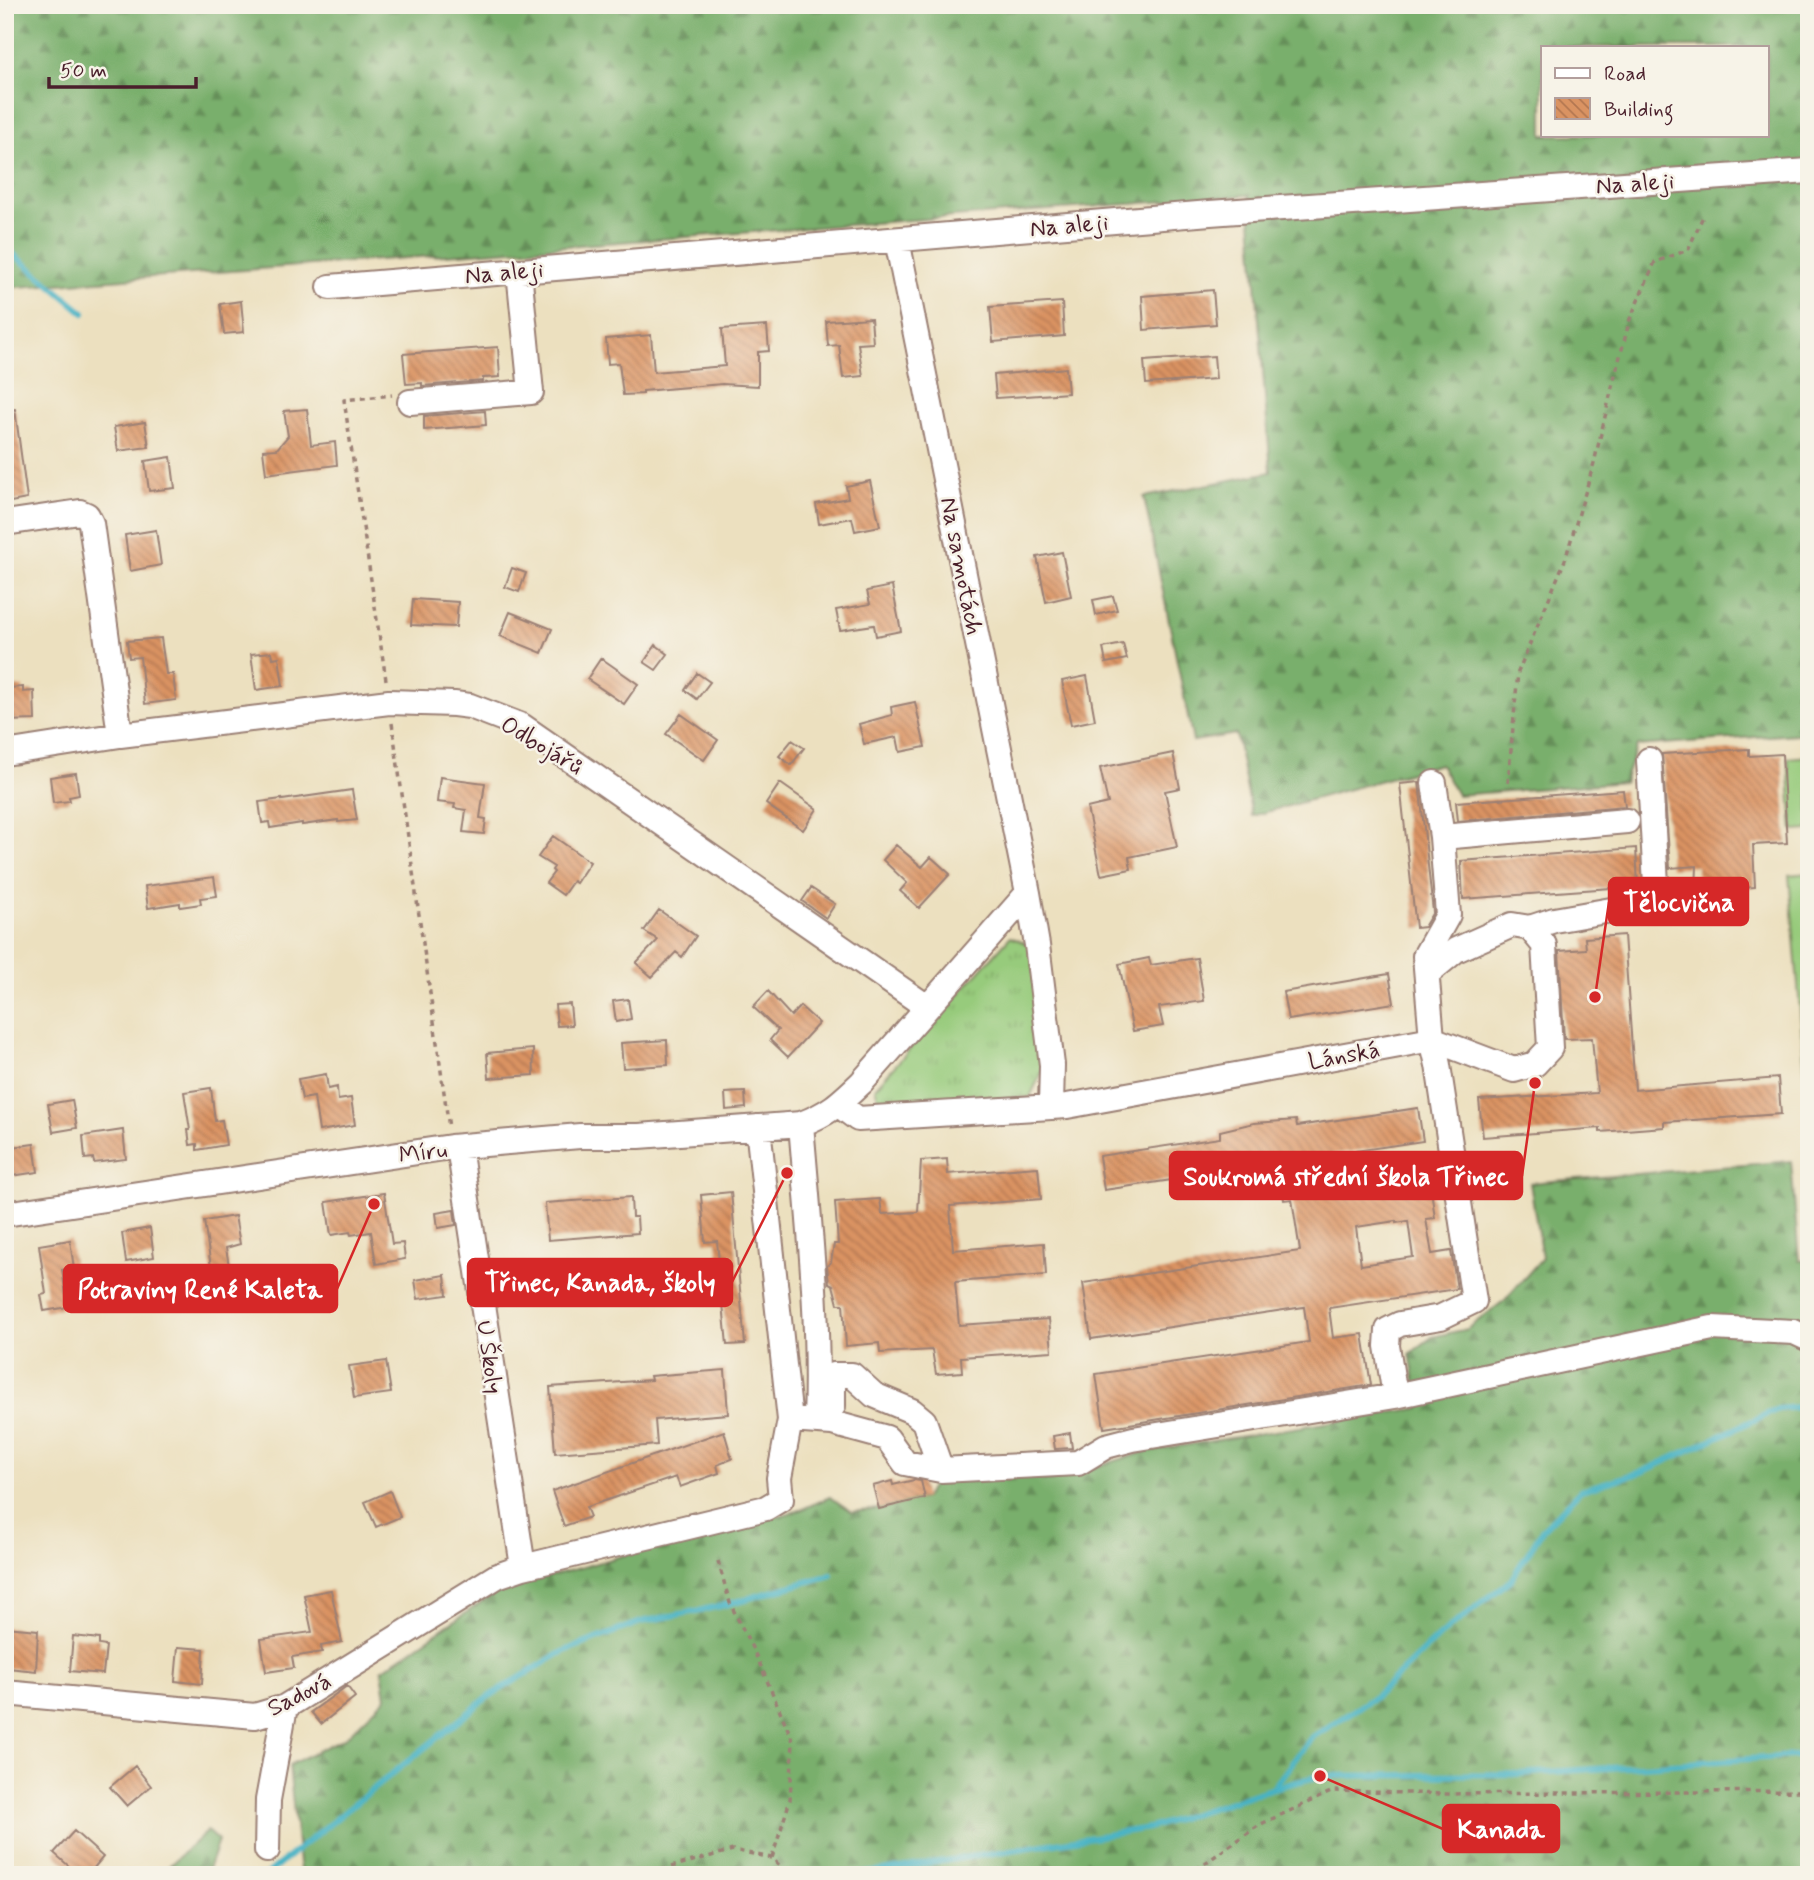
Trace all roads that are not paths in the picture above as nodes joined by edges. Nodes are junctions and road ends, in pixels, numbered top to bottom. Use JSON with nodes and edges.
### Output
{"nodes":[{"id":1,"x":1809,"y":171,"type":"edge"},
{"id":2,"x":897,"y":240,"type":"junction"},
{"id":3,"x":519,"y":271,"type":"junction"},
{"id":4,"x":330,"y":287,"type":"dead end"},
{"id":5,"x":410,"y":402,"type":"road end"},
{"id":6,"x":5,"y":523,"type":"edge"},
{"id":7,"x":120,"y":735,"type":"junction"},
{"id":8,"x":5,"y":754,"type":"edge"},
{"id":9,"x":1649,"y":760,"type":"dead end"},
{"id":10,"x":1434,"y":783,"type":"dead end"},
{"id":11,"x":1627,"y":821,"type":"dead end"},
{"id":12,"x":1442,"y":837,"type":"junction"},
{"id":13,"x":1028,"y":893,"type":"junction"},
{"id":14,"x":1530,"y":928,"type":"junction"},
{"id":15,"x":1427,"y":973,"type":"junction"},
{"id":16,"x":927,"y":1007,"type":"junction"},
{"id":17,"x":1432,"y":1039,"type":"junction"},
{"id":18,"x":839,"y":1105,"type":"junction"},
{"id":19,"x":1051,"y":1105,"type":"junction"},
{"id":20,"x":801,"y":1124,"type":"junction"},
{"id":21,"x":758,"y":1127,"type":"junction"},
{"id":22,"x":455,"y":1147,"type":"junction"},
{"id":23,"x":5,"y":1214,"type":"edge"},
{"id":24,"x":1809,"y":1339,"type":"edge"},
{"id":25,"x":1395,"y":1396,"type":"junction"},
{"id":26,"x":790,"y":1420,"type":"junction"},
{"id":27,"x":824,"y":1422,"type":"junction"},
{"id":28,"x":941,"y":1470,"type":"junction"},
{"id":29,"x":523,"y":1567,"type":"junction"},
{"id":30,"x":5,"y":1693,"type":"edge"},
{"id":31,"x":285,"y":1707,"type":"junction"},
{"id":32,"x":267,"y":1850,"type":"dead end"}],
"edges":[{"from":1,"to":2,"type":"street","name":"Na aleji"},
{"from":2,"to":3,"type":"street","name":"Na aleji"},
{"from":2,"to":13,"type":"street","name":"Na samotách"},
{"from":3,"to":4,"type":"street","name":"Na aleji"},
{"from":3,"to":5,"type":"street"},
{"from":6,"to":7,"type":"street"},
{"from":7,"to":8,"type":"street","name":"Odbojářů"},
{"from":7,"to":16,"type":"street","name":"Odbojářů"},
{"from":9,"to":14,"type":"street"},
{"from":10,"to":12,"type":"street"},
{"from":11,"to":12,"type":"street"},
{"from":12,"to":15,"type":"street"},
{"from":13,"to":16,"type":"street"},
{"from":13,"to":19,"type":"street","name":"Na samotách"},
{"from":14,"to":15,"type":"street"},
{"from":14,"to":17,"type":"street"},
{"from":15,"to":17,"type":"street"},
{"from":16,"to":18,"type":"street"},
{"from":17,"to":19,"type":"street","name":"Lánská"},
{"from":17,"to":25,"type":"street"},
{"from":18,"to":19,"type":"street","name":"Lánská"},
{"from":18,"to":20,"type":"street","name":"Míru"},
{"from":20,"to":21,"type":"street","name":"Míru"},
{"from":20,"to":27,"type":"street"},
{"from":21,"to":22,"type":"street","name":"Míru"},
{"from":21,"to":26,"type":"street"},
{"from":22,"to":23,"type":"street","name":"Míru"},
{"from":22,"to":29,"type":"street","name":"U Školy"},
{"from":24,"to":25,"type":"street"},
{"from":25,"to":28,"type":"street"},
{"from":26,"to":27,"type":"street"},
{"from":26,"to":29,"type":"street","name":"Sadová"},
{"from":27,"to":28,"type":"street"},
{"from":27,"to":28,"type":"street"},
{"from":29,"to":31,"type":"street","name":"Sadová"},
{"from":30,"to":31,"type":"street","name":"Sadová"},
{"from":31,"to":32,"type":"street"}]}
